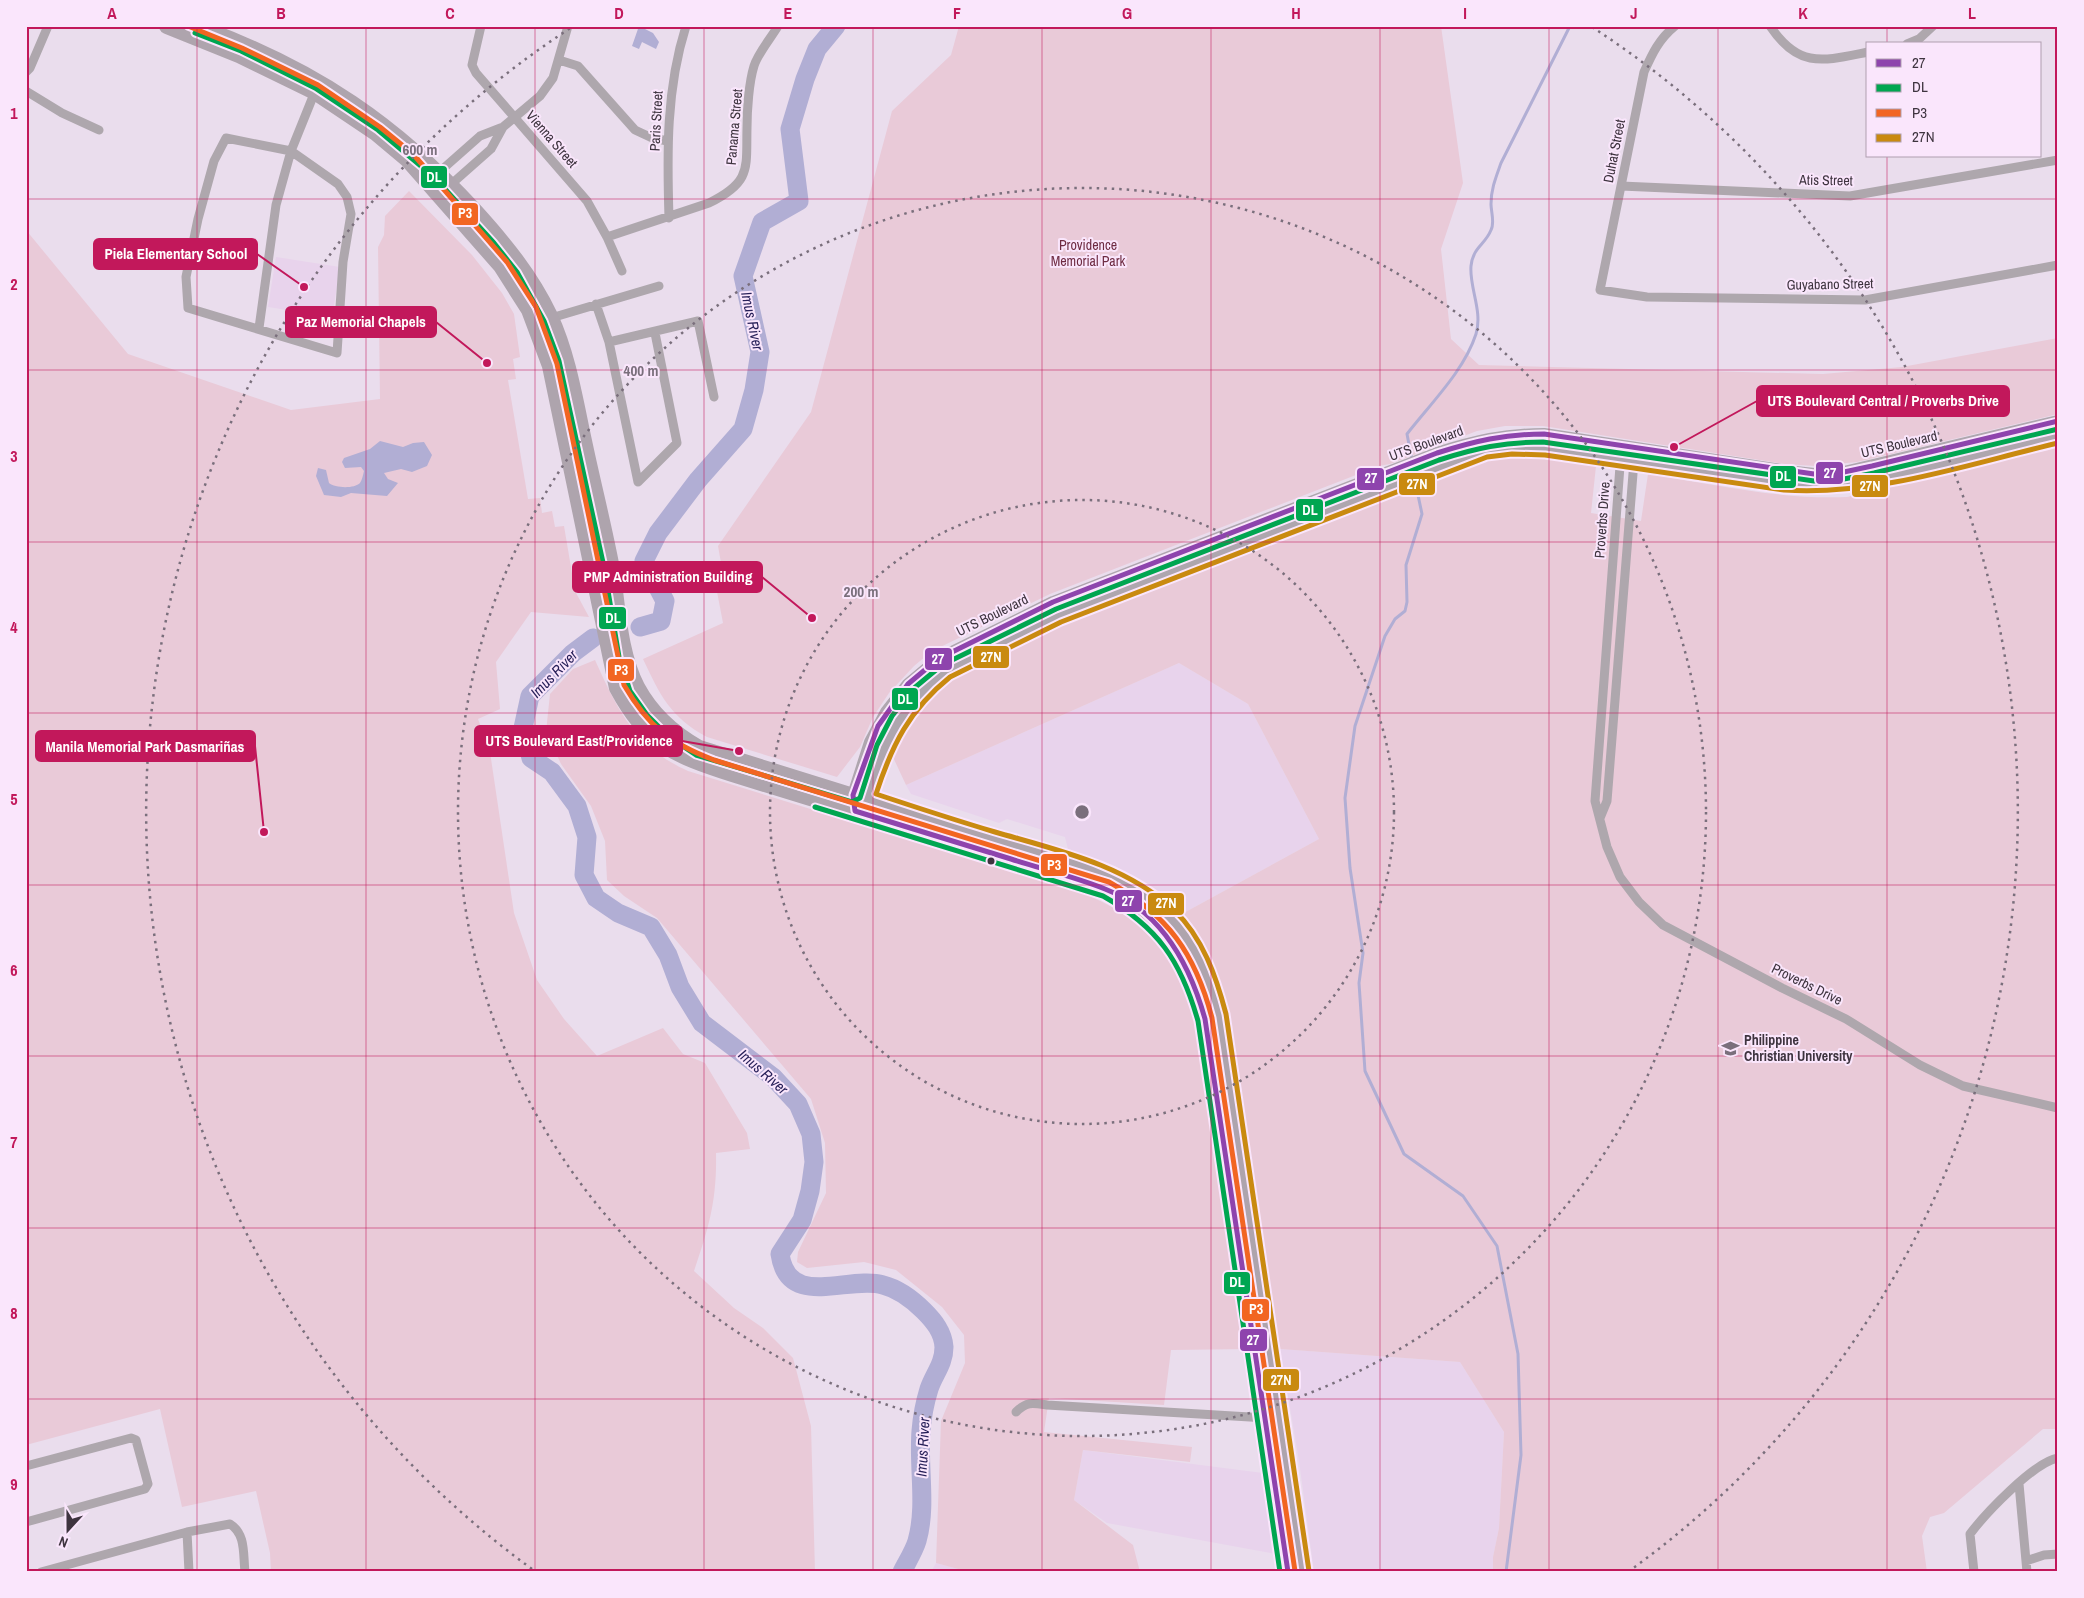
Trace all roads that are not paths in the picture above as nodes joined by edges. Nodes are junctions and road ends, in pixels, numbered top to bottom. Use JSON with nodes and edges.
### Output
{"nodes":[{"id":1,"x":48,"y":26,"type":"edge"},
{"id":2,"x":167,"y":26,"type":"edge"},
{"id":3,"x":481,"y":26,"type":"edge"},
{"id":4,"x":568,"y":26,"type":"edge"},
{"id":5,"x":686,"y":26,"type":"edge"},
{"id":6,"x":778,"y":26,"type":"edge"},
{"id":7,"x":1675,"y":26,"type":"edge"},
{"id":8,"x":1770,"y":26,"type":"edge"},
{"id":9,"x":1933,"y":26,"type":"edge"},
{"id":10,"x":208,"y":32,"type":"edge"},
{"id":11,"x":1913,"y":42,"type":"edge"},
{"id":12,"x":1866,"y":52,"type":"edge"},
{"id":13,"x":559,"y":60,"type":"junction"},
{"id":14,"x":26,"y":72,"type":"edge"},
{"id":15,"x":317,"y":86,"type":"junction"},
{"id":16,"x":26,"y":91,"type":"edge"},
{"id":17,"x":515,"y":117,"type":"junction"},
{"id":18,"x":503,"y":127,"type":"junction"},
{"id":19,"x":99,"y":130,"type":"dead end"},
{"id":20,"x":667,"y":140,"type":"junction"},
{"id":21,"x":291,"y":151,"type":"junction"},
{"id":22,"x":2058,"y":160,"type":"edge"},
{"id":23,"x":433,"y":178,"type":"junction"},
{"id":24,"x":1621,"y":186,"type":"junction"},
{"id":25,"x":445,"y":190,"type":"junction"},
{"id":26,"x":669,"y":218,"type":"junction"},
{"id":27,"x":607,"y":237,"type":"junction"},
{"id":28,"x":2058,"y":264,"type":"edge"},
{"id":29,"x":622,"y":271,"type":"dead end"},
{"id":30,"x":659,"y":286,"type":"dead end"},
{"id":31,"x":1600,"y":290,"type":"joint"},
{"id":32,"x":596,"y":304,"type":"junction"},
{"id":33,"x":551,"y":318,"type":"junction"},
{"id":34,"x":259,"y":328,"type":"junction"},
{"id":35,"x":655,"y":333,"type":"junction"},
{"id":36,"x":609,"y":342,"type":"junction"},
{"id":37,"x":714,"y":397,"type":"dead end"},
{"id":38,"x":2058,"y":421,"type":"edge"},
{"id":39,"x":2058,"y":435,"type":"edge"},
{"id":40,"x":1624,"y":454,"type":"junction"},
{"id":41,"x":1634,"y":461,"type":"junction"},
{"id":42,"x":611,"y":614,"type":"junction"},
{"id":43,"x":858,"y":801,"type":"junction"},
{"id":44,"x":1600,"y":818,"type":"junction"},
{"id":45,"x":2058,"y":1108,"type":"edge"},
{"id":46,"x":1016,"y":1412,"type":"dead end"},
{"id":47,"x":1272,"y":1419,"type":"junction"},
{"id":48,"x":2058,"y":1458,"type":"edge"},
{"id":49,"x":26,"y":1466,"type":"edge"},
{"id":50,"x":2019,"y":1484,"type":"junction"},
{"id":51,"x":26,"y":1522,"type":"edge"},
{"id":52,"x":187,"y":1532,"type":"junction"},
{"id":53,"x":2058,"y":1554,"type":"edge"},
{"id":54,"x":2026,"y":1560,"type":"junction"},
{"id":55,"x":41,"y":1572,"type":"edge"},
{"id":56,"x":190,"y":1572,"type":"edge"},
{"id":57,"x":245,"y":1572,"type":"edge"},
{"id":58,"x":1288,"y":1572,"type":"edge"},
{"id":59,"x":1302,"y":1572,"type":"edge"},
{"id":60,"x":1974,"y":1572,"type":"edge"},
{"id":61,"x":2027,"y":1572,"type":"edge"}],
"edges":[{"from":1,"to":14,"type":"street"},
{"from":2,"to":10,"type":"highway"},
{"from":3,"to":17,"type":"street","name":"Vienna Street"},
{"from":4,"to":13,"type":"street"},
{"from":5,"to":20,"type":"street","name":"Paris Street"},
{"from":6,"to":26,"type":"street","name":"Panama Street"},
{"from":7,"to":24,"type":"street","name":"Duhat Street"},
{"from":8,"to":12,"type":"street"},
{"from":9,"to":11,"type":"street"},
{"from":10,"to":15,"type":"highway"},
{"from":13,"to":17,"type":"street"},
{"from":13,"to":20,"type":"street"},
{"from":15,"to":21,"type":"street"},
{"from":15,"to":23,"type":"highway"},
{"from":16,"to":19,"type":"street"},
{"from":17,"to":18,"type":"street"},
{"from":17,"to":27,"type":"street","name":"Vienna Street"},
{"from":18,"to":23,"type":"street"},
{"from":18,"to":25,"type":"street"},
{"from":20,"to":26,"type":"street","name":"Paris Street"},
{"from":21,"to":34,"type":"street"},
{"from":21,"to":34,"type":"street"},
{"from":21,"to":34,"type":"street"},
{"from":22,"to":24,"type":"street","name":"Atis Street"},
{"from":23,"to":25,"type":"highway"},
{"from":24,"to":31,"type":"street","name":"Duhat Street"},
{"from":25,"to":33,"type":"highway"},
{"from":25,"to":42,"type":"highway"},
{"from":26,"to":27,"type":"street","name":"Panama Street"},
{"from":27,"to":29,"type":"street","name":"Vienna Street"},
{"from":28,"to":31,"type":"street","name":"Guyabano Street"},
{"from":30,"to":32,"type":"street"},
{"from":32,"to":33,"type":"street"},
{"from":32,"to":36,"type":"street"},
{"from":33,"to":42,"type":"highway"},
{"from":35,"to":36,"type":"street"},
{"from":35,"to":36,"type":"street"},
{"from":35,"to":37,"type":"street"},
{"from":38,"to":40,"type":"main road","name":"UTS Boulevard"},
{"from":39,"to":41,"type":"main road","name":"UTS Boulevard"},
{"from":40,"to":41,"type":"main road","name":"UTS Boulevard"},
{"from":40,"to":43,"type":"main road","name":"UTS Boulevard"},
{"from":40,"to":43,"type":"main road","name":"UTS Boulevard"},
{"from":40,"to":44,"type":"street","name":"Proverbs Drive"},
{"from":41,"to":44,"type":"street","name":"Proverbs Drive"},
{"from":42,"to":43,"type":"highway"},
{"from":43,"to":47,"type":"highway"},
{"from":44,"to":45,"type":"street","name":"Proverbs Drive"},
{"from":46,"to":47,"type":"street"},
{"from":47,"to":58,"type":"highway"},
{"from":47,"to":59,"type":"highway"},
{"from":48,"to":50,"type":"street"},
{"from":49,"to":51,"type":"street"},
{"from":50,"to":54,"type":"street"},
{"from":50,"to":60,"type":"street"},
{"from":52,"to":55,"type":"street"},
{"from":52,"to":56,"type":"street"},
{"from":52,"to":57,"type":"street"},
{"from":53,"to":54,"type":"street"},
{"from":54,"to":61,"type":"street"}]}
